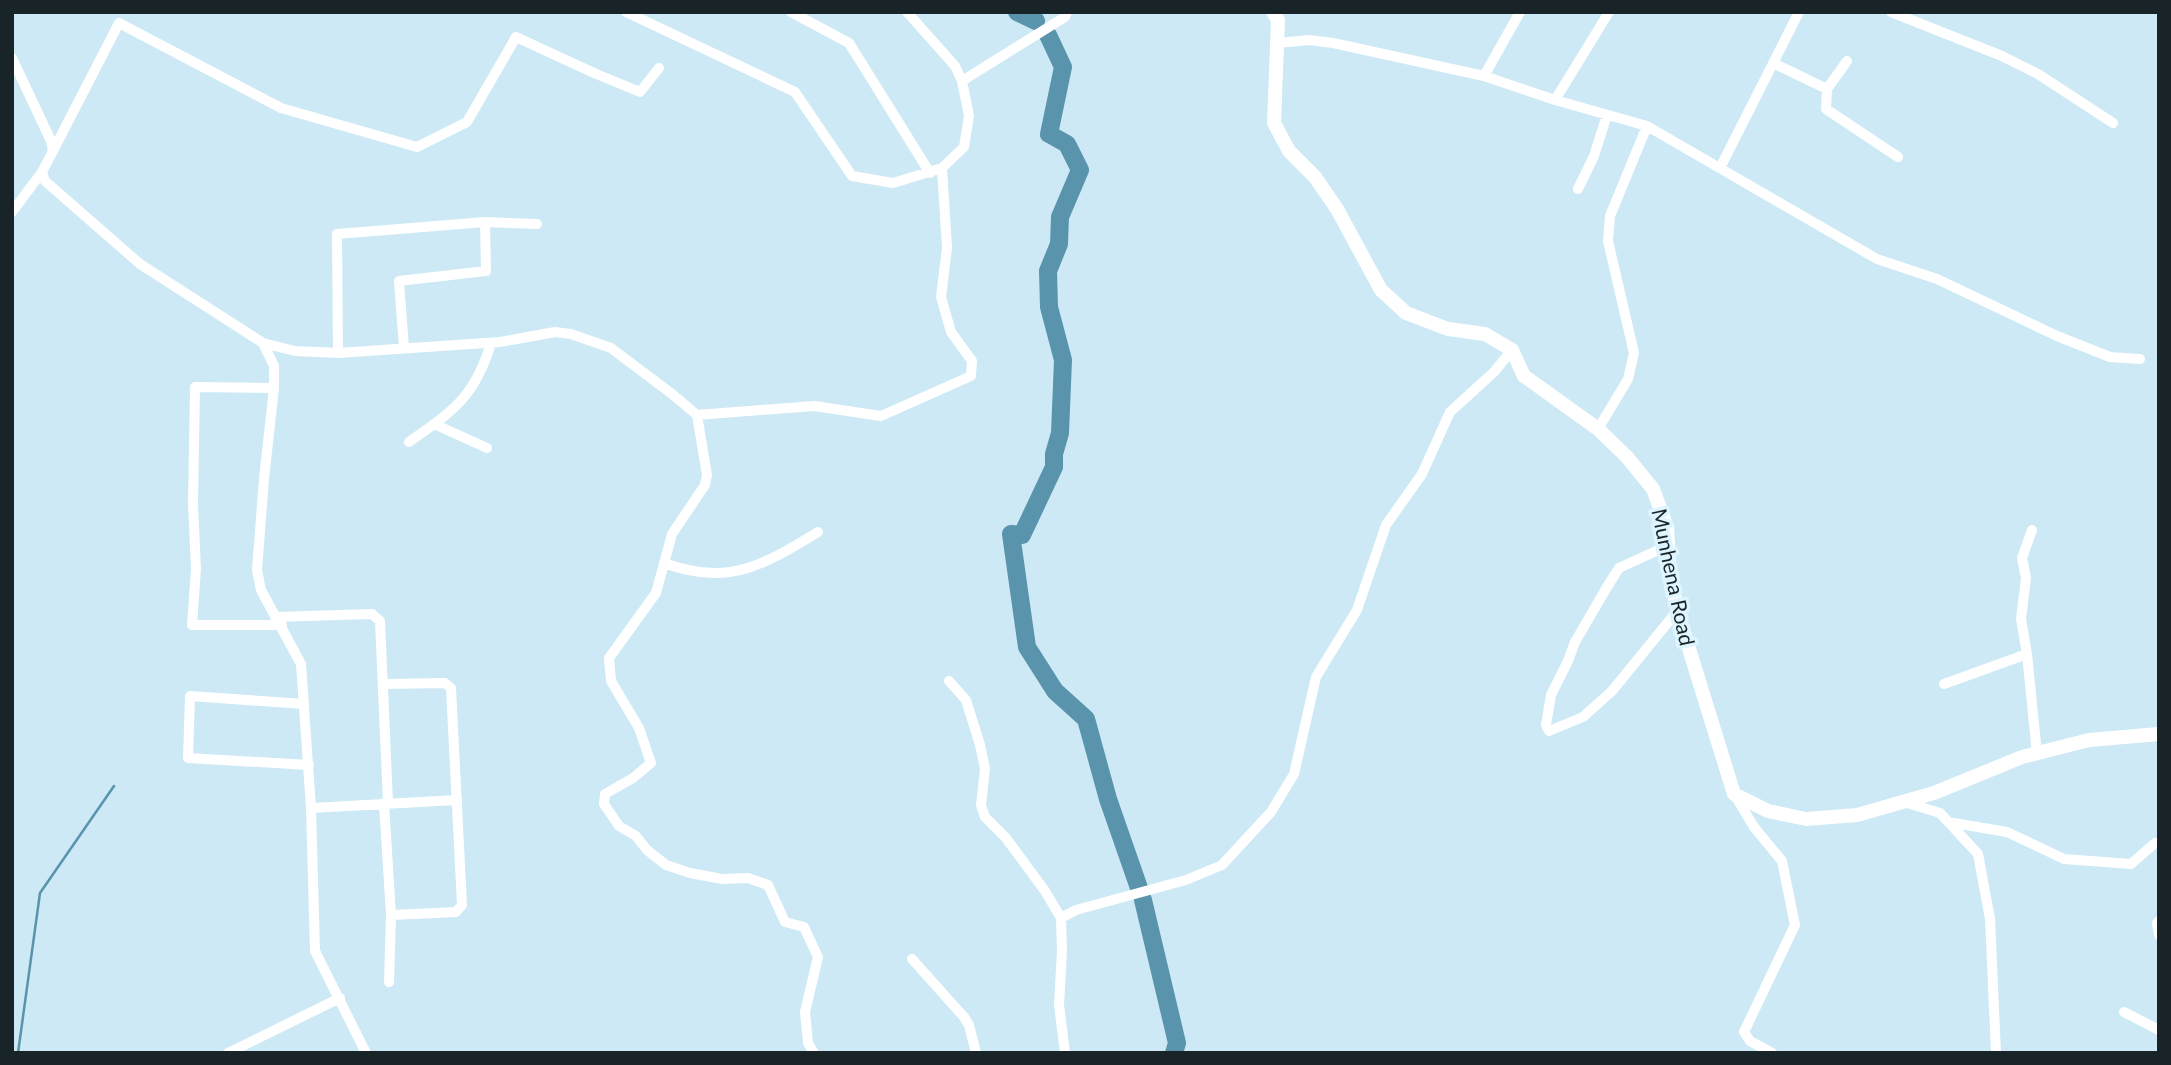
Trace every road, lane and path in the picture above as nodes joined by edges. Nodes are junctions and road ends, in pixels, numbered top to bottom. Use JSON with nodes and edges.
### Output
{"nodes":[{"id":1,"x":626,"y":12,"type":"edge"},
{"id":2,"x":791,"y":12,"type":"edge"},
{"id":3,"x":907,"y":12,"type":"edge"},
{"id":4,"x":1067,"y":12,"type":"edge"},
{"id":5,"x":1273,"y":12,"type":"edge"},
{"id":6,"x":1520,"y":12,"type":"edge"},
{"id":7,"x":1609,"y":12,"type":"edge"},
{"id":8,"x":1799,"y":12,"type":"edge"},
{"id":9,"x":1891,"y":12,"type":"edge"},
{"id":10,"x":1278,"y":43,"type":"junction"},
{"id":11,"x":12,"y":58,"type":"edge"},
{"id":12,"x":1847,"y":61,"type":"dead end"},
{"id":13,"x":1773,"y":63,"type":"junction"},
{"id":14,"x":659,"y":68,"type":"dead end"},
{"id":15,"x":1484,"y":76,"type":"junction"},
{"id":16,"x":962,"y":81,"type":"junction"},
{"id":17,"x":1827,"y":89,"type":"junction"},
{"id":18,"x":1555,"y":100,"type":"junction"},
{"id":19,"x":1607,"y":115,"type":"junction"},
{"id":20,"x":2113,"y":123,"type":"dead end"},
{"id":21,"x":1647,"y":126,"type":"junction"},
{"id":22,"x":53,"y":151,"type":"junction"},
{"id":23,"x":1898,"y":157,"type":"dead end"},
{"id":24,"x":943,"y":168,"type":"junction"},
{"id":25,"x":1720,"y":168,"type":"junction"},
{"id":26,"x":42,"y":172,"type":"junction"},
{"id":27,"x":930,"y":173,"type":"junction"},
{"id":28,"x":1578,"y":189,"type":"dead end"},
{"id":29,"x":12,"y":212,"type":"edge"},
{"id":30,"x":485,"y":222,"type":"junction"},
{"id":31,"x":537,"y":224,"type":"dead end"},
{"id":32,"x":491,"y":342,"type":"junction"},
{"id":33,"x":263,"y":343,"type":"junction"},
{"id":34,"x":404,"y":348,"type":"junction"},
{"id":35,"x":1512,"y":350,"type":"junction"},
{"id":36,"x":338,"y":352,"type":"junction"},
{"id":37,"x":2140,"y":359,"type":"dead end"},
{"id":38,"x":274,"y":388,"type":"junction"},
{"id":39,"x":697,"y":415,"type":"junction"},
{"id":40,"x":434,"y":424,"type":"junction"},
{"id":41,"x":1598,"y":429,"type":"junction"},
{"id":42,"x":408,"y":442,"type":"dead end"},
{"id":43,"x":487,"y":448,"type":"dead end"},
{"id":44,"x":2032,"y":530,"type":"dead end"},
{"id":45,"x":818,"y":532,"type":"dead end"},
{"id":46,"x":1667,"y":546,"type":"junction"},
{"id":47,"x":664,"y":563,"type":"junction"},
{"id":48,"x":1678,"y":610,"type":"junction"},
{"id":49,"x":278,"y":621,"type":"junction"},
{"id":50,"x":2027,"y":654,"type":"junction"},
{"id":51,"x":949,"y":681,"type":"dead end"},
{"id":52,"x":383,"y":684,"type":"junction"},
{"id":53,"x":1944,"y":684,"type":"dead end"},
{"id":54,"x":304,"y":704,"type":"junction"},
{"id":55,"x":2159,"y":734,"type":"edge"},
{"id":56,"x":2037,"y":754,"type":"junction"},
{"id":57,"x":309,"y":765,"type":"junction"},
{"id":58,"x":1734,"y":794,"type":"junction"},
{"id":59,"x":457,"y":800,"type":"junction"},
{"id":60,"x":1904,"y":802,"type":"junction"},
{"id":61,"x":386,"y":803,"type":"junction"},
{"id":62,"x":312,"y":808,"type":"junction"},
{"id":63,"x":1948,"y":822,"type":"junction"},
{"id":64,"x":2159,"y":843,"type":"edge"},
{"id":65,"x":391,"y":915,"type":"junction"},
{"id":66,"x":1060,"y":918,"type":"junction"},
{"id":67,"x":2159,"y":921,"type":"edge"},
{"id":68,"x":2159,"y":935,"type":"edge"},
{"id":69,"x":912,"y":959,"type":"dead end"},
{"id":70,"x":389,"y":982,"type":"dead end"},
{"id":71,"x":341,"y":998,"type":"junction"},
{"id":72,"x":2124,"y":1012,"type":"dead end"},
{"id":73,"x":2159,"y":1030,"type":"edge"},
{"id":74,"x":228,"y":1053,"type":"edge"},
{"id":75,"x":366,"y":1053,"type":"edge"},
{"id":76,"x":814,"y":1053,"type":"edge"},
{"id":77,"x":976,"y":1053,"type":"edge"},
{"id":78,"x":1065,"y":1053,"type":"edge"},
{"id":79,"x":1772,"y":1053,"type":"edge"},
{"id":80,"x":1996,"y":1053,"type":"edge"}],
"edges":[{"from":1,"to":27,"type":"street"},
{"from":2,"to":27,"type":"street"},
{"from":3,"to":16,"type":"street"},
{"from":4,"to":16,"type":"street"},
{"from":5,"to":10,"type":"street"},
{"from":6,"to":15,"type":"street"},
{"from":7,"to":18,"type":"street"},
{"from":8,"to":13,"type":"street"},
{"from":9,"to":20,"type":"street"},
{"from":10,"to":15,"type":"street"},
{"from":10,"to":35,"type":"street"},
{"from":11,"to":22,"type":"street"},
{"from":12,"to":17,"type":"street"},
{"from":13,"to":17,"type":"street"},
{"from":13,"to":25,"type":"street"},
{"from":14,"to":22,"type":"street"},
{"from":15,"to":18,"type":"street"},
{"from":16,"to":24,"type":"street"},
{"from":17,"to":23,"type":"street"},
{"from":18,"to":19,"type":"street"},
{"from":19,"to":21,"type":"street"},
{"from":19,"to":28,"type":"street"},
{"from":21,"to":25,"type":"street"},
{"from":21,"to":41,"type":"street"},
{"from":22,"to":26,"type":"street"},
{"from":24,"to":27,"type":"street"},
{"from":24,"to":39,"type":"street"},
{"from":25,"to":37,"type":"street"},
{"from":26,"to":29,"type":"street"},
{"from":26,"to":33,"type":"street"},
{"from":30,"to":31,"type":"street"},
{"from":30,"to":34,"type":"street"},
{"from":30,"to":36,"type":"street"},
{"from":32,"to":34,"type":"street"},
{"from":32,"to":39,"type":"street"},
{"from":32,"to":40,"type":"street"},
{"from":33,"to":36,"type":"street"},
{"from":33,"to":38,"type":"street"},
{"from":34,"to":36,"type":"street"},
{"from":35,"to":41,"type":"street","name":"Munhena Road"},
{"from":35,"to":66,"type":"street"},
{"from":38,"to":49,"type":"street"},
{"from":38,"to":49,"type":"street"},
{"from":39,"to":47,"type":"street"},
{"from":40,"to":42,"type":"street"},
{"from":40,"to":43,"type":"street"},
{"from":41,"to":46,"type":"street","name":"Munhena Road"},
{"from":44,"to":50,"type":"street"},
{"from":45,"to":47,"type":"street"},
{"from":46,"to":48,"type":"street","name":"Munhena Road"},
{"from":46,"to":48,"type":"street"},
{"from":47,"to":76,"type":"street"},
{"from":48,"to":58,"type":"street","name":"Munhena Road"},
{"from":49,"to":52,"type":"street"},
{"from":49,"to":54,"type":"street"},
{"from":50,"to":53,"type":"street"},
{"from":50,"to":56,"type":"street"},
{"from":51,"to":66,"type":"street"},
{"from":52,"to":59,"type":"street"},
{"from":52,"to":61,"type":"street"},
{"from":54,"to":57,"type":"street"},
{"from":54,"to":57,"type":"street"},
{"from":55,"to":56,"type":"street"},
{"from":56,"to":60,"type":"street"},
{"from":57,"to":62,"type":"street"},
{"from":58,"to":60,"type":"street"},
{"from":58,"to":79,"type":"street"},
{"from":59,"to":61,"type":"street"},
{"from":59,"to":65,"type":"street"},
{"from":60,"to":63,"type":"street"},
{"from":61,"to":62,"type":"street"},
{"from":61,"to":65,"type":"street"},
{"from":62,"to":71,"type":"street"},
{"from":63,"to":64,"type":"street"},
{"from":63,"to":80,"type":"street"},
{"from":65,"to":70,"type":"street"},
{"from":66,"to":78,"type":"street"},
{"from":67,"to":68,"type":"street"},
{"from":69,"to":77,"type":"street"},
{"from":71,"to":74,"type":"street"},
{"from":71,"to":75,"type":"street"},
{"from":72,"to":73,"type":"street"}]}
